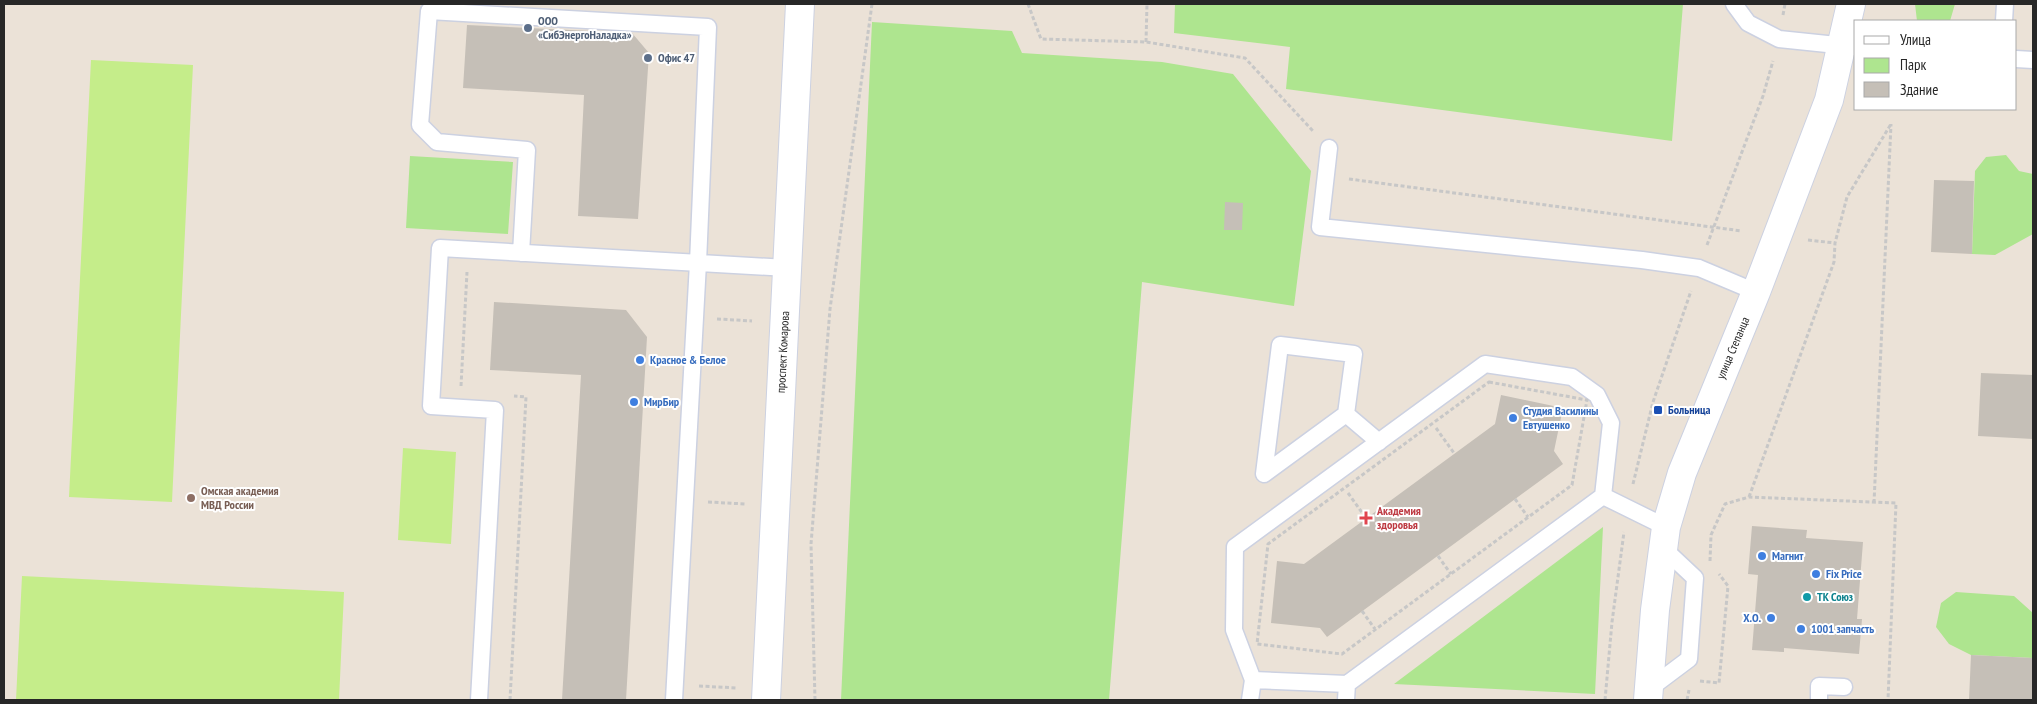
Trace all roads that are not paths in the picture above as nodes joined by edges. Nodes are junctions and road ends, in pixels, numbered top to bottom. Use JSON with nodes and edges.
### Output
{"nodes":[{"id":1,"x":800,"y":4,"type":"edge"},
{"id":2,"x":1734,"y":4,"type":"edge"},
{"id":3,"x":1851,"y":4,"type":"edge"},
{"id":4,"x":2005,"y":4,"type":"edge"},
{"id":5,"x":2004,"y":20,"type":"edge"},
{"id":6,"x":1849,"y":47,"type":"edge"},
{"id":7,"x":2017,"y":59,"type":"edge"},
{"id":8,"x":2033,"y":60,"type":"edge"},
{"id":9,"x":1329,"y":148,"type":"road end"},
{"id":10,"x":521,"y":253,"type":"junction"},
{"id":11,"x":698,"y":263,"type":"junction"},
{"id":12,"x":787,"y":268,"type":"junction"},
{"id":13,"x":1756,"y":292,"type":"junction"},
{"id":14,"x":1346,"y":414,"type":"junction"},
{"id":15,"x":1379,"y":442,"type":"junction"},
{"id":16,"x":1603,"y":496,"type":"junction"},
{"id":17,"x":1664,"y":537,"type":"junction"},
{"id":18,"x":1253,"y":680,"type":"junction"},
{"id":19,"x":1844,"y":687,"type":"dead end"},
{"id":20,"x":674,"y":692,"type":"edge"},
{"id":21,"x":1346,"y":692,"type":"edge"},
{"id":22,"x":1648,"y":695,"type":"edge"},
{"id":23,"x":479,"y":700,"type":"edge"},
{"id":24,"x":766,"y":700,"type":"edge"},
{"id":25,"x":1250,"y":700,"type":"edge"},
{"id":26,"x":1819,"y":700,"type":"edge"}],
"edges":[{"from":1,"to":12,"type":"street","name":"проспект Комарова"},
{"from":2,"to":6,"type":"lane"},
{"from":3,"to":6,"type":"street","name":"улица Степанца"},
{"from":4,"to":5,"type":"lane"},
{"from":6,"to":13,"type":"street","name":"улица Степанца"},
{"from":7,"to":8,"type":"lane"},
{"from":9,"to":13,"type":"lane"},
{"from":10,"to":11,"type":"lane"},
{"from":10,"to":11,"type":"lane"},
{"from":10,"to":23,"type":"lane"},
{"from":11,"to":12,"type":"lane"},
{"from":11,"to":20,"type":"lane"},
{"from":12,"to":24,"type":"street","name":"проспект Комарова"},
{"from":13,"to":17,"type":"street","name":"улица Степанца"},
{"from":14,"to":14,"type":"lane"},
{"from":14,"to":15,"type":"lane"},
{"from":15,"to":16,"type":"lane"},
{"from":15,"to":18,"type":"lane"},
{"from":16,"to":17,"type":"lane"},
{"from":16,"to":21,"type":"lane"},
{"from":17,"to":22,"type":"street","name":"улица Степанца"},
{"from":17,"to":22,"type":"lane"},
{"from":18,"to":21,"type":"lane"},
{"from":18,"to":25,"type":"lane"},
{"from":19,"to":26,"type":"lane"}]}
